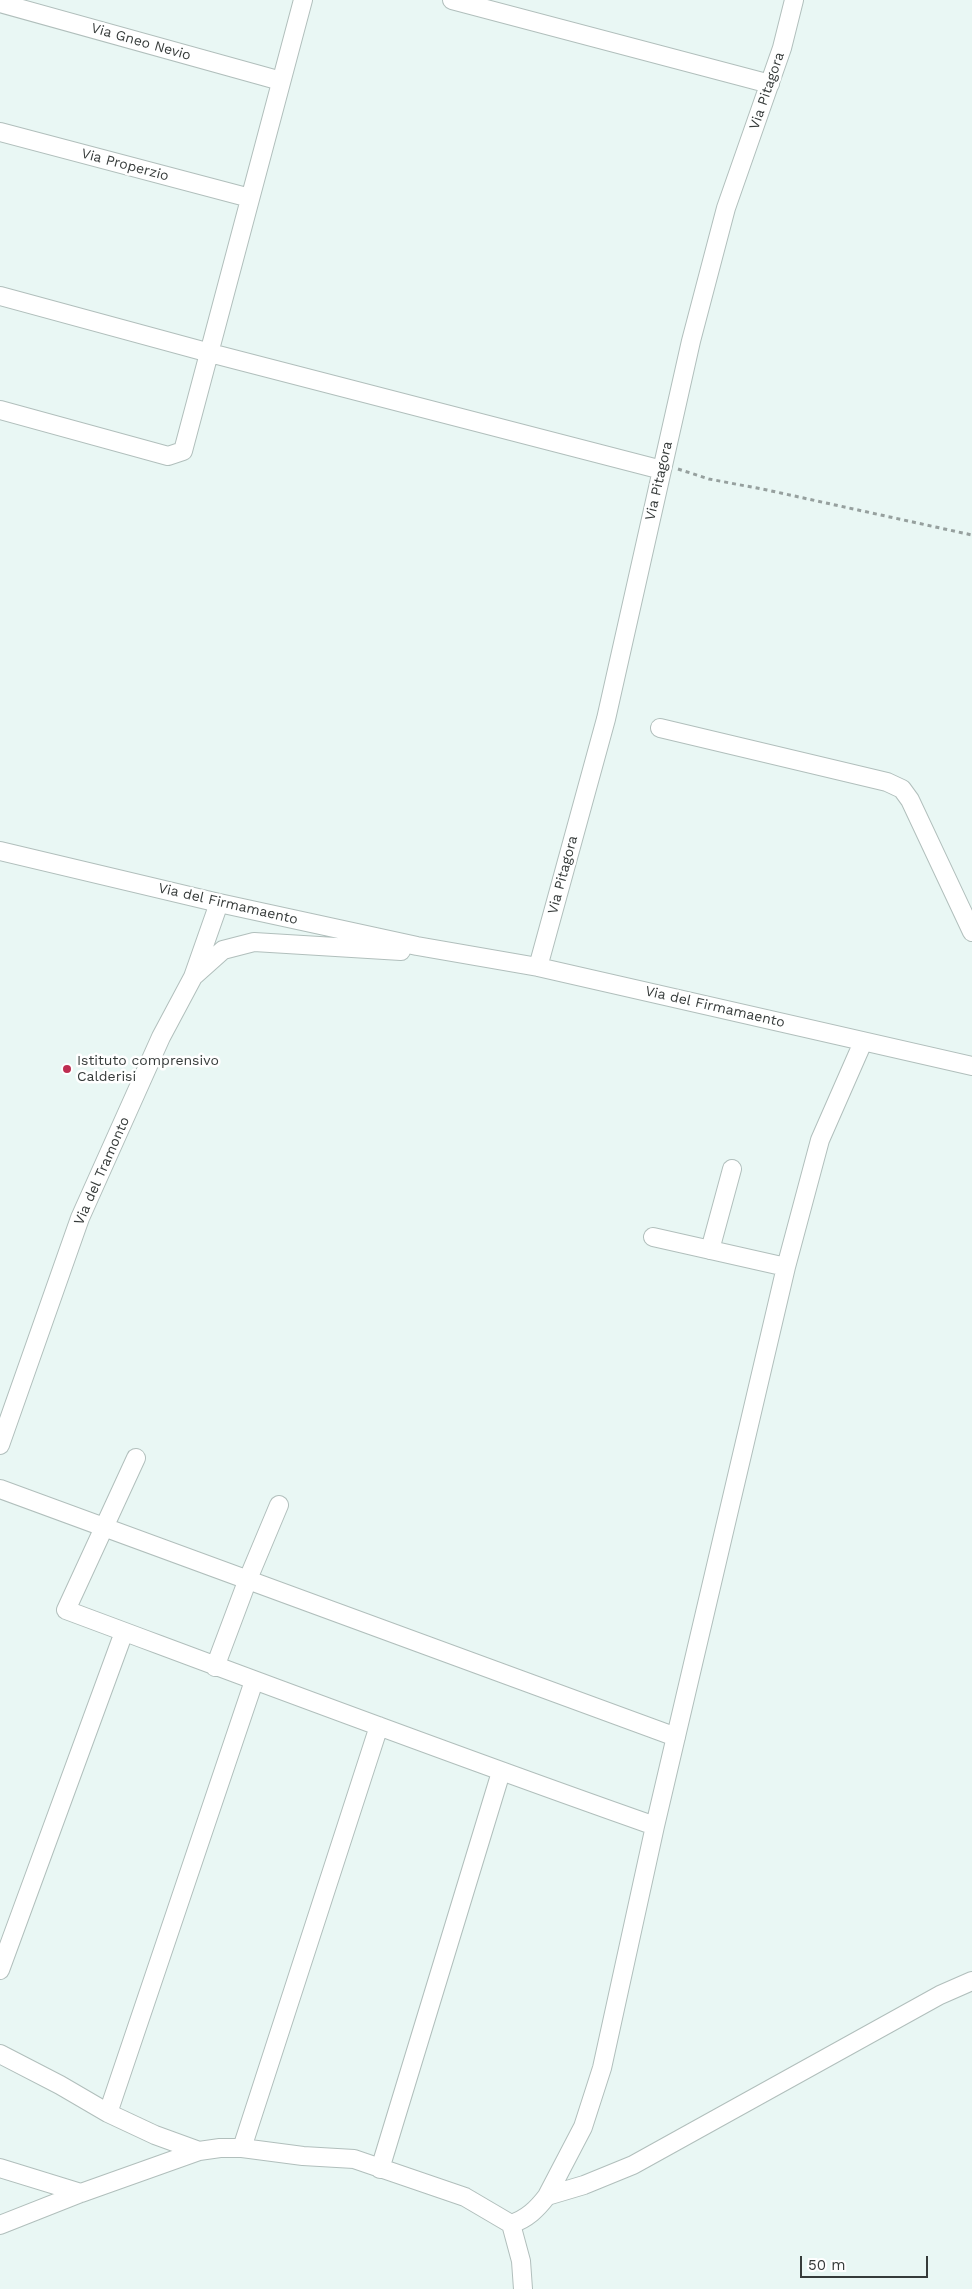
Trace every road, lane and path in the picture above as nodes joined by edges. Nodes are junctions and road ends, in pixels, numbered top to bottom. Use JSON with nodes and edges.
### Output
{"nodes":[{"id":1,"x":302,"y":0,"type":"edge"},
{"id":2,"x":452,"y":0,"type":"edge"},
{"id":3,"x":794,"y":0,"type":"edge"},
{"id":4,"x":0,"y":3,"type":"edge"},
{"id":5,"x":281,"y":81,"type":"junction"},
{"id":6,"x":770,"y":84,"type":"junction"},
{"id":7,"x":0,"y":132,"type":"edge"},
{"id":8,"x":250,"y":198,"type":"junction"},
{"id":9,"x":0,"y":296,"type":"edge"},
{"id":10,"x":210,"y":353,"type":"junction"},
{"id":11,"x":0,"y":410,"type":"edge"},
{"id":12,"x":662,"y":467,"type":"junction"},
{"id":13,"x":972,"y":535,"type":"edge"},
{"id":14,"x":660,"y":728,"type":"dead end"},
{"id":15,"x":0,"y":851,"type":"edge"},
{"id":16,"x":219,"y":903,"type":"junction"},
{"id":17,"x":972,"y":932,"type":"edge"},
{"id":18,"x":458,"y":953,"type":"junction"},
{"id":19,"x":538,"y":967,"type":"junction"},
{"id":20,"x":193,"y":976,"type":"junction"},
{"id":21,"x":863,"y":1042,"type":"junction"},
{"id":22,"x":972,"y":1066,"type":"edge"},
{"id":23,"x":732,"y":1169,"type":"dead end"},
{"id":24,"x":653,"y":1237,"type":"dead end"},
{"id":25,"x":710,"y":1250,"type":"junction"},
{"id":26,"x":786,"y":1267,"type":"junction"},
{"id":27,"x":0,"y":1445,"type":"edge"},
{"id":28,"x":136,"y":1458,"type":"dead end"},
{"id":29,"x":0,"y":1489,"type":"edge"},
{"id":30,"x":279,"y":1505,"type":"dead end"},
{"id":31,"x":103,"y":1526,"type":"junction"},
{"id":32,"x":248,"y":1579,"type":"junction"},
{"id":33,"x":124,"y":1632,"type":"junction"},
{"id":34,"x":215,"y":1667,"type":"junction"},
{"id":35,"x":254,"y":1681,"type":"junction"},
{"id":36,"x":379,"y":1726,"type":"junction"},
{"id":37,"x":676,"y":1737,"type":"junction"},
{"id":38,"x":501,"y":1772,"type":"junction"},
{"id":39,"x":656,"y":1826,"type":"junction"},
{"id":40,"x":0,"y":1970,"type":"edge"},
{"id":41,"x":972,"y":1981,"type":"edge"},
{"id":42,"x":0,"y":2054,"type":"edge"},
{"id":43,"x":108,"y":2113,"type":"junction"},
{"id":44,"x":242,"y":2148,"type":"junction"},
{"id":45,"x":199,"y":2151,"type":"junction"},
{"id":46,"x":0,"y":2168,"type":"edge"},
{"id":47,"x":380,"y":2169,"type":"junction"},
{"id":48,"x":81,"y":2193,"type":"junction"},
{"id":49,"x":547,"y":2196,"type":"junction"},
{"id":50,"x":511,"y":2224,"type":"junction"},
{"id":51,"x":0,"y":2225,"type":"edge"},
{"id":52,"x":523,"y":2289,"type":"edge"}],
"edges":[{"from":1,"to":5,"type":"street"},
{"from":2,"to":6,"type":"street"},
{"from":3,"to":6,"type":"street","name":"Via Pitagora"},
{"from":4,"to":5,"type":"street","name":"Via Gneo Nevio"},
{"from":5,"to":8,"type":"street"},
{"from":6,"to":12,"type":"street","name":"Via Pitagora"},
{"from":7,"to":8,"type":"street","name":"Via Properzio"},
{"from":8,"to":10,"type":"street"},
{"from":9,"to":10,"type":"street"},
{"from":10,"to":11,"type":"street"},
{"from":10,"to":12,"type":"street"},
{"from":12,"to":13,"type":"path"},
{"from":12,"to":19,"type":"street","name":"Via Pitagora"},
{"from":14,"to":17,"type":"street"},
{"from":15,"to":16,"type":"street","name":"Via del Firmamaento"},
{"from":16,"to":18,"type":"street","name":"Via del Firmamaento"},
{"from":16,"to":20,"type":"street","name":"Via del Tramonto"},
{"from":18,"to":19,"type":"street","name":"Via del Firmamaento"},
{"from":18,"to":20,"type":"street","name":"Via del Firmamaento"},
{"from":19,"to":21,"type":"street","name":"Via del Firmamaento"},
{"from":20,"to":27,"type":"street","name":"Via del Tramonto"},
{"from":21,"to":22,"type":"street","name":"Via del Firmamaento"},
{"from":21,"to":26,"type":"street"},
{"from":23,"to":25,"type":"street"},
{"from":24,"to":25,"type":"street"},
{"from":25,"to":26,"type":"street"},
{"from":26,"to":37,"type":"street"},
{"from":28,"to":31,"type":"street"},
{"from":29,"to":31,"type":"street"},
{"from":30,"to":32,"type":"street"},
{"from":31,"to":32,"type":"street"},
{"from":31,"to":33,"type":"street"},
{"from":32,"to":34,"type":"street"},
{"from":32,"to":37,"type":"street"},
{"from":33,"to":34,"type":"street"},
{"from":33,"to":40,"type":"street"},
{"from":34,"to":35,"type":"street"},
{"from":35,"to":36,"type":"street"},
{"from":35,"to":43,"type":"street"},
{"from":36,"to":38,"type":"street"},
{"from":36,"to":44,"type":"street"},
{"from":37,"to":39,"type":"street"},
{"from":38,"to":39,"type":"street"},
{"from":38,"to":47,"type":"street"},
{"from":39,"to":49,"type":"street"},
{"from":41,"to":49,"type":"street"},
{"from":42,"to":43,"type":"street"},
{"from":43,"to":45,"type":"street"},
{"from":44,"to":45,"type":"street"},
{"from":44,"to":47,"type":"street"},
{"from":45,"to":48,"type":"street"},
{"from":46,"to":48,"type":"street"},
{"from":47,"to":50,"type":"street"},
{"from":48,"to":51,"type":"street"},
{"from":49,"to":50,"type":"street"},
{"from":50,"to":52,"type":"street"}]}
